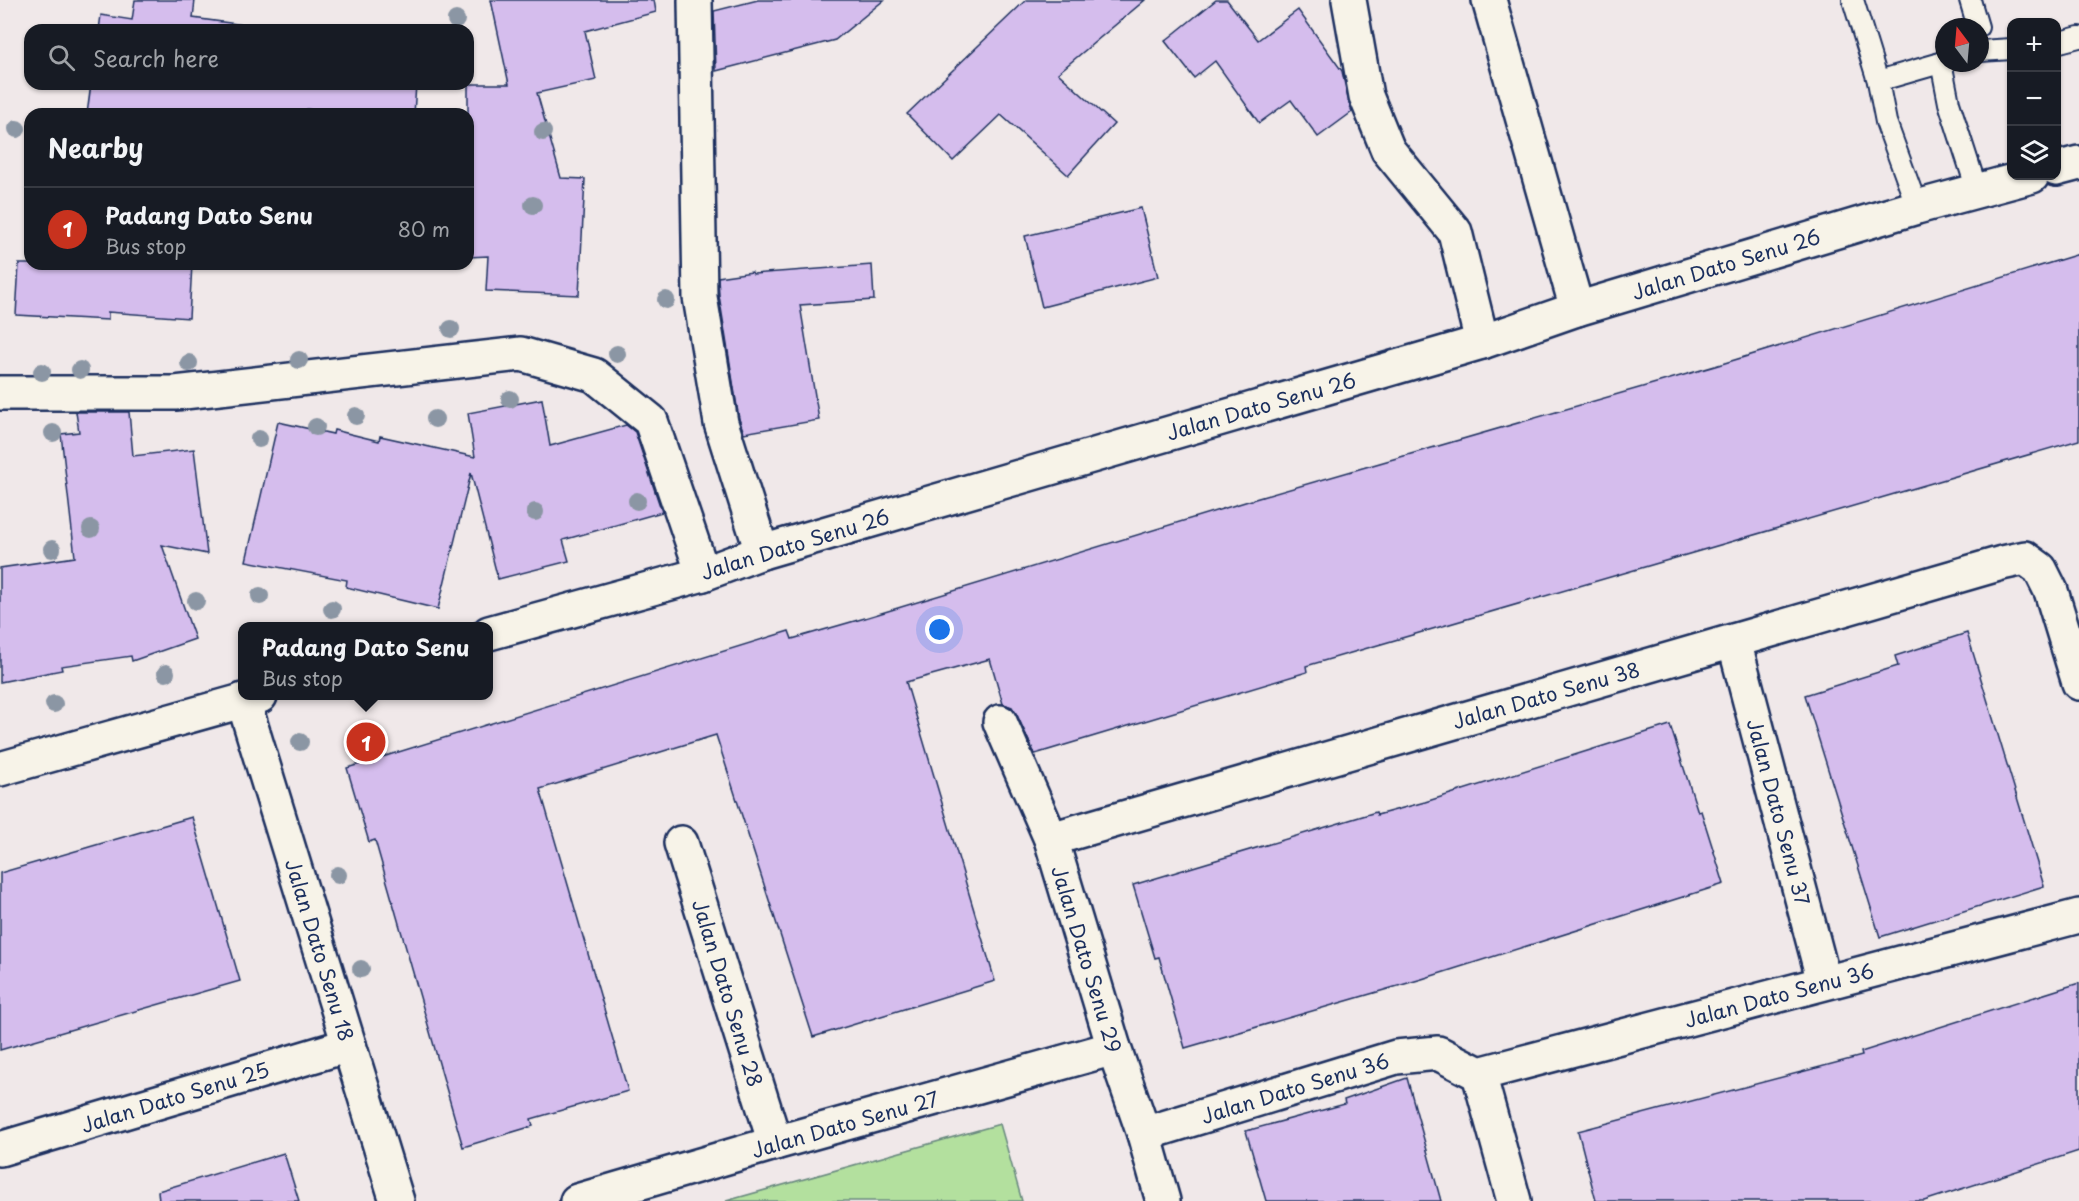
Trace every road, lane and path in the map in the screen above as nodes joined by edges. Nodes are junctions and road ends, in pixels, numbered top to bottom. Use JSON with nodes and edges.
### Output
{"nodes":[{"id":1,"x":695,"y":0,"type":"edge"},
{"id":2,"x":1349,"y":0,"type":"edge"},
{"id":3,"x":1489,"y":0,"type":"edge"},
{"id":4,"x":1853,"y":0,"type":"edge"},
{"id":5,"x":1970,"y":0,"type":"edge"},
{"id":6,"x":1975,"y":18,"type":"edge"},
{"id":7,"x":2079,"y":37,"type":"edge"},
{"id":8,"x":2061,"y":42,"type":"edge"},
{"id":9,"x":1989,"y":46,"type":"edge"},
{"id":10,"x":2007,"y":48,"type":"edge"},
{"id":11,"x":1935,"y":64,"type":"edge"},
{"id":12,"x":1944,"y":72,"type":"edge"},
{"id":13,"x":1878,"y":81,"type":"junction"},
{"id":14,"x":2079,"y":163,"type":"edge"},
{"id":15,"x":2061,"y":168,"type":"edge"},
{"id":16,"x":2016,"y":180,"type":"edge"},
{"id":17,"x":1977,"y":190,"type":"junction"},
{"id":18,"x":1917,"y":207,"type":"junction"},
{"id":19,"x":1577,"y":309,"type":"junction"},
{"id":20,"x":1482,"y":342,"type":"junction"},
{"id":21,"x":0,"y":393,"type":"edge"},
{"id":22,"x":762,"y":552,"type":"junction"},
{"id":23,"x":702,"y":574,"type":"junction"},
{"id":24,"x":493,"y":632,"type":"edge"},
{"id":25,"x":1734,"y":641,"type":"junction"},
{"id":26,"x":2079,"y":683,"type":"edge"},
{"id":27,"x":245,"y":700,"type":"edge"},
{"id":28,"x":253,"y":700,"type":"edge"},
{"id":29,"x":1000,"y":722,"type":"dead end"},
{"id":30,"x":0,"y":769,"type":"edge"},
{"id":31,"x":1051,"y":839,"type":"junction"},
{"id":32,"x":681,"y":843,"type":"dead end"},
{"id":33,"x":2079,"y":916,"type":"edge"},
{"id":34,"x":1824,"y":982,"type":"junction"},
{"id":35,"x":349,"y":1045,"type":"junction"},
{"id":36,"x":1114,"y":1048,"type":"junction"},
{"id":37,"x":1479,"y":1074,"type":"junction"},
{"id":38,"x":1144,"y":1134,"type":"junction"},
{"id":39,"x":776,"y":1143,"type":"junction"},
{"id":40,"x":0,"y":1149,"type":"edge"},
{"id":41,"x":397,"y":1201,"type":"edge"},
{"id":42,"x":577,"y":1201,"type":"edge"},
{"id":43,"x":1163,"y":1201,"type":"edge"},
{"id":44,"x":1514,"y":1201,"type":"edge"}],
"edges":[{"from":1,"to":22,"type":"street"},
{"from":2,"to":20,"type":"street"},
{"from":3,"to":19,"type":"street"},
{"from":4,"to":13,"type":"lane"},
{"from":5,"to":6,"type":"lane"},
{"from":7,"to":8,"type":"lane"},
{"from":9,"to":10,"type":"lane"},
{"from":11,"to":13,"type":"lane"},
{"from":12,"to":17,"type":"lane"},
{"from":13,"to":18,"type":"lane"},
{"from":14,"to":15,"type":"street"},
{"from":16,"to":17,"type":"street","name":"Jalan Dato Senu 26"},
{"from":17,"to":18,"type":"street","name":"Jalan Dato Senu 26"},
{"from":18,"to":19,"type":"street","name":"Jalan Dato Senu 26"},
{"from":19,"to":20,"type":"street","name":"Jalan Dato Senu 26"},
{"from":20,"to":22,"type":"street","name":"Jalan Dato Senu 26"},
{"from":21,"to":23,"type":"street"},
{"from":22,"to":23,"type":"street","name":"Jalan Dato Senu 26"},
{"from":23,"to":24,"type":"street","name":"Jalan Dato Senu 26"},
{"from":25,"to":26,"type":"street","name":"Jalan Dato Senu 38"},
{"from":25,"to":31,"type":"street","name":"Jalan Dato Senu 38"},
{"from":25,"to":34,"type":"street","name":"Jalan Dato Senu 37"},
{"from":27,"to":30,"type":"street"},
{"from":28,"to":35,"type":"street","name":"Jalan Dato Senu 18"},
{"from":29,"to":31,"type":"street","name":"Jalan Dato Senu 29"},
{"from":31,"to":36,"type":"street","name":"Jalan Dato Senu 29"},
{"from":32,"to":39,"type":"street","name":"Jalan Dato Senu 28"},
{"from":33,"to":34,"type":"street","name":"Jalan Dato Senu 36"},
{"from":34,"to":37,"type":"street","name":"Jalan Dato Senu 36"},
{"from":35,"to":40,"type":"street","name":"Jalan Dato Senu 25"},
{"from":35,"to":41,"type":"street","name":"Jalan Dato Senu 18"},
{"from":36,"to":38,"type":"street","name":"Jalan Dato Senu 29"},
{"from":36,"to":39,"type":"street","name":"Jalan Dato Senu 27"},
{"from":37,"to":38,"type":"street","name":"Jalan Dato Senu 36"},
{"from":37,"to":44,"type":"street"},
{"from":38,"to":43,"type":"street","name":"Jalan Dato Senu 29"},
{"from":39,"to":42,"type":"street","name":"Jalan Dato Senu 27"}]}
